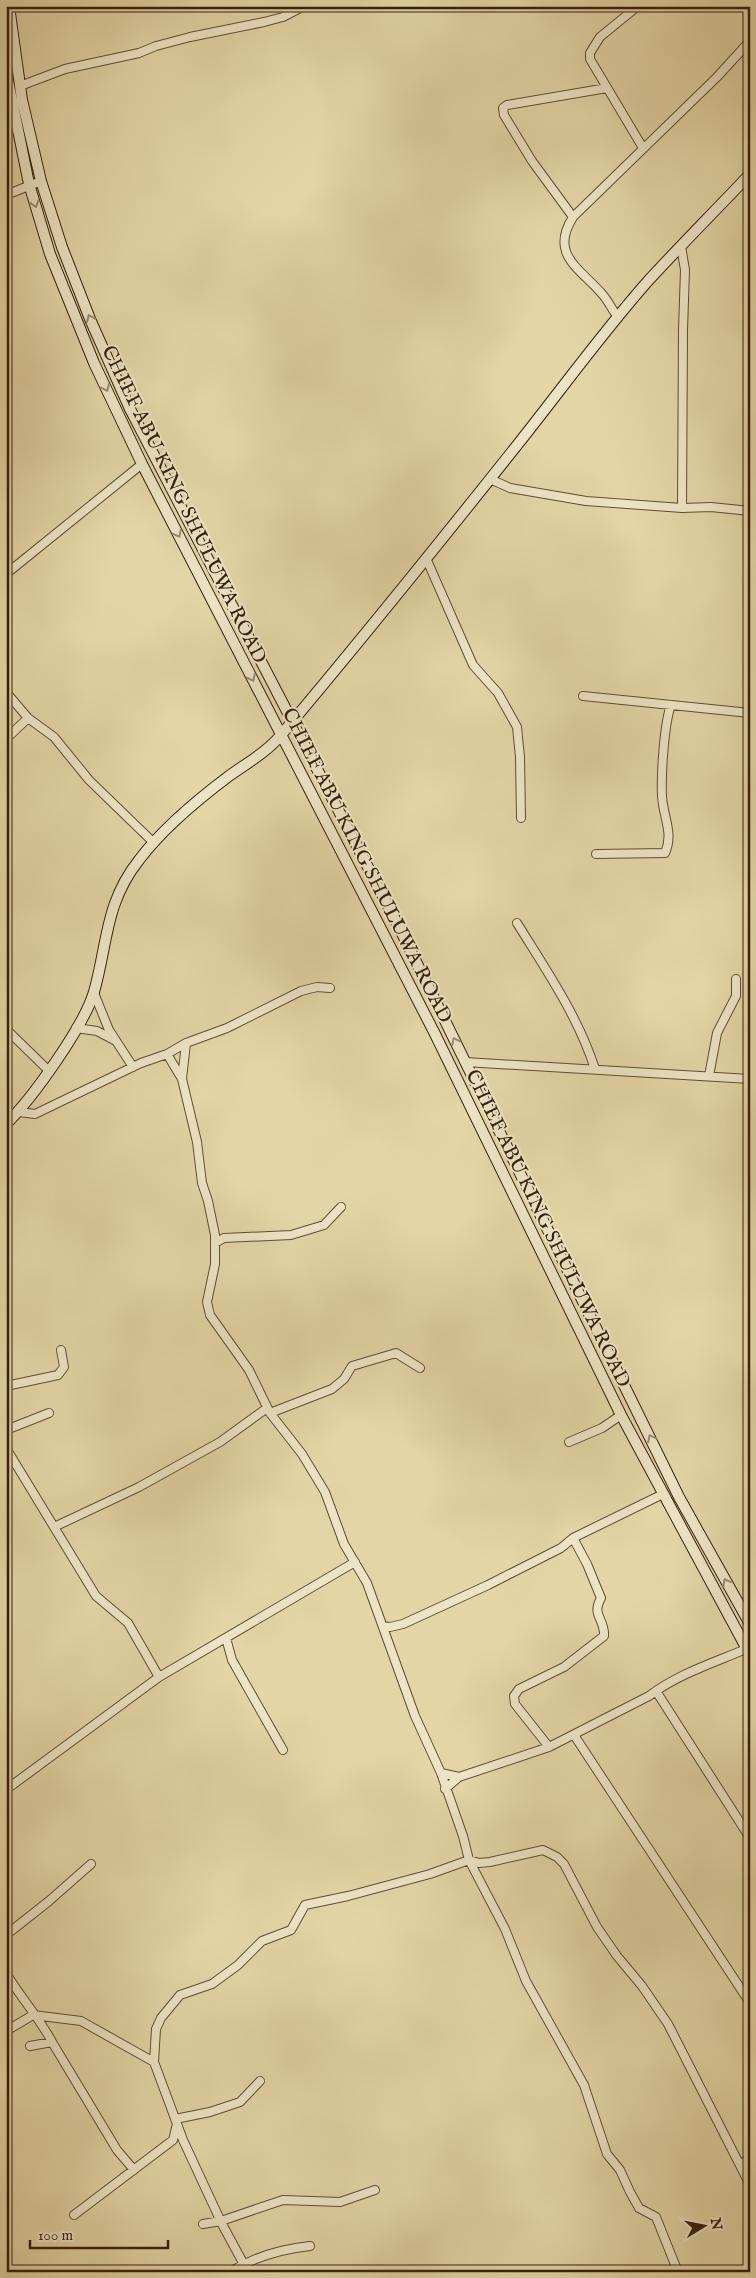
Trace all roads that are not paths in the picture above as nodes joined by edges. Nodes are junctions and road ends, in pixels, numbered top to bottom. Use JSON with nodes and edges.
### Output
{"nodes":[{"id":1,"x":9,"y":6,"type":"edge"},
{"id":2,"x":304,"y":6,"type":"edge"},
{"id":3,"x":638,"y":6,"type":"edge"},
{"id":4,"x":750,"y":41,"type":"edge"},
{"id":5,"x":6,"y":71,"type":"edge"},
{"id":6,"x":20,"y":86,"type":"junction"},
{"id":7,"x":606,"y":88,"type":"junction"},
{"id":8,"x":644,"y":148,"type":"junction"},
{"id":9,"x":750,"y":174,"type":"edge"},
{"id":10,"x":41,"y":181,"type":"junction"},
{"id":11,"x":29,"y":184,"type":"junction"},
{"id":12,"x":6,"y":195,"type":"edge"},
{"id":13,"x":573,"y":217,"type":"junction"},
{"id":14,"x":681,"y":246,"type":"junction"},
{"id":15,"x":618,"y":318,"type":"junction"},
{"id":16,"x":142,"y":464,"type":"junction"},
{"id":17,"x":490,"y":479,"type":"junction"},
{"id":18,"x":682,"y":508,"type":"junction"},
{"id":19,"x":750,"y":511,"type":"edge"},
{"id":20,"x":426,"y":558,"type":"junction"},
{"id":21,"x":6,"y":574,"type":"edge"},
{"id":22,"x":6,"y":692,"type":"edge"},
{"id":23,"x":583,"y":696,"type":"dead end"},
{"id":24,"x":671,"y":705,"type":"junction"},
{"id":25,"x":750,"y":713,"type":"edge"},
{"id":26,"x":28,"y":718,"type":"junction"},
{"id":27,"x":292,"y":721,"type":"junction"},
{"id":28,"x":282,"y":735,"type":"junction"},
{"id":29,"x":6,"y":740,"type":"edge"},
{"id":30,"x":521,"y":818,"type":"dead end"},
{"id":31,"x":154,"y":843,"type":"junction"},
{"id":32,"x":596,"y":854,"type":"dead end"},
{"id":33,"x":517,"y":923,"type":"dead end"},
{"id":34,"x":736,"y":979,"type":"dead end"},
{"id":35,"x":330,"y":988,"type":"dead end"},
{"id":36,"x":94,"y":993,"type":"junction"},
{"id":37,"x":76,"y":1028,"type":"junction"},
{"id":38,"x":6,"y":1029,"type":"edge"},
{"id":39,"x":116,"y":1041,"type":"junction"},
{"id":40,"x":186,"y":1043,"type":"junction"},
{"id":41,"x":166,"y":1054,"type":"junction"},
{"id":42,"x":465,"y":1062,"type":"junction"},
{"id":43,"x":133,"y":1067,"type":"junction"},
{"id":44,"x":595,"y":1069,"type":"junction"},
{"id":45,"x":48,"y":1070,"type":"junction"},
{"id":46,"x":708,"y":1076,"type":"junction"},
{"id":47,"x":750,"y":1079,"type":"edge"},
{"id":48,"x":182,"y":1080,"type":"junction"},
{"id":49,"x":18,"y":1112,"type":"junction"},
{"id":50,"x":6,"y":1124,"type":"edge"},
{"id":51,"x":341,"y":1207,"type":"dead end"},
{"id":52,"x":214,"y":1231,"type":"junction"},
{"id":53,"x":224,"y":1238,"type":"junction"},
{"id":54,"x":215,"y":1243,"type":"junction"},
{"id":55,"x":555,"y":1244,"type":"junction"},
{"id":56,"x":540,"y":1250,"type":"junction"},
{"id":57,"x":61,"y":1350,"type":"dead end"},
{"id":58,"x":420,"y":1368,"type":"dead end"},
{"id":59,"x":6,"y":1386,"type":"edge"},
{"id":60,"x":268,"y":1411,"type":"junction"},
{"id":61,"x":49,"y":1413,"type":"dead end"},
{"id":62,"x":621,"y":1415,"type":"junction"},
{"id":63,"x":6,"y":1430,"type":"edge"},
{"id":64,"x":569,"y":1442,"type":"dead end"},
{"id":65,"x":6,"y":1448,"type":"edge"},
{"id":66,"x":663,"y":1494,"type":"junction"},
{"id":67,"x":54,"y":1527,"type":"junction"},
{"id":68,"x":573,"y":1538,"type":"junction"},
{"id":69,"x":355,"y":1562,"type":"junction"},
{"id":70,"x":750,"y":1624,"type":"edge"},
{"id":71,"x":383,"y":1626,"type":"junction"},
{"id":72,"x":226,"y":1638,"type":"junction"},
{"id":73,"x":748,"y":1652,"type":"edge"},
{"id":74,"x":158,"y":1677,"type":"junction"},
{"id":75,"x":656,"y":1691,"type":"junction"},
{"id":76,"x":574,"y":1735,"type":"junction"},
{"id":77,"x":549,"y":1747,"type":"junction"},
{"id":78,"x":283,"y":1750,"type":"dead end"},
{"id":79,"x":441,"y":1773,"type":"junction"},
{"id":80,"x":459,"y":1777,"type":"junction"},
{"id":81,"x":6,"y":1788,"type":"edge"},
{"id":82,"x":445,"y":1789,"type":"junction"},
{"id":83,"x":750,"y":1838,"type":"edge"},
{"id":84,"x":469,"y":1860,"type":"junction"},
{"id":85,"x":91,"y":1864,"type":"dead end"},
{"id":86,"x":6,"y":1935,"type":"edge"},
{"id":87,"x":6,"y":1973,"type":"edge"},
{"id":88,"x":750,"y":2003,"type":"edge"},
{"id":89,"x":33,"y":2015,"type":"junction"},
{"id":90,"x":6,"y":2031,"type":"edge"},
{"id":91,"x":52,"y":2042,"type":"junction"},
{"id":92,"x":30,"y":2046,"type":"dead end"},
{"id":93,"x":154,"y":2062,"type":"junction"},
{"id":94,"x":260,"y":2081,"type":"dead end"},
{"id":95,"x":176,"y":2121,"type":"junction"},
{"id":96,"x":750,"y":2158,"type":"edge"},
{"id":97,"x":741,"y":2164,"type":"junction"},
{"id":98,"x":134,"y":2170,"type":"junction"},
{"id":99,"x":750,"y":2185,"type":"edge"},
{"id":100,"x":375,"y":2190,"type":"dead end"},
{"id":101,"x":74,"y":2215,"type":"dead end"},
{"id":102,"x":221,"y":2221,"type":"junction"},
{"id":103,"x":204,"y":2224,"type":"dead end"},
{"id":104,"x":310,"y":2246,"type":"dead end"},
{"id":105,"x":244,"y":2263,"type":"junction"},
{"id":106,"x":230,"y":2272,"type":"edge"},
{"id":107,"x":248,"y":2272,"type":"edge"},
{"id":108,"x":678,"y":2272,"type":"edge"}],
"edges":[{"from":1,"to":6,"type":"street"},
{"from":2,"to":6,"type":"street"},
{"from":3,"to":7,"type":"street"},
{"from":4,"to":8,"type":"street"},
{"from":5,"to":11,"type":"street","name":"CHIEF ABU KING SHULUWA ROAD"},
{"from":6,"to":10,"type":"street"},
{"from":7,"to":8,"type":"street"},
{"from":7,"to":13,"type":"street"},
{"from":8,"to":13,"type":"street"},
{"from":9,"to":14,"type":"street"},
{"from":10,"to":11,"type":"street"},
{"from":27,"to":10,"type":"street","one_way":true},
{"from":11,"to":12,"type":"street"},
{"from":11,"to":16,"type":"street","name":"CHIEF ABU KING SHULUWA ROAD","one_way":true},
{"from":13,"to":15,"type":"street"},
{"from":14,"to":15,"type":"street"},
{"from":14,"to":18,"type":"street"},
{"from":15,"to":17,"type":"street"},
{"from":16,"to":21,"type":"street"},
{"from":16,"to":28,"type":"street","name":"CHIEF ABU KING SHULUWA ROAD","one_way":true},
{"from":17,"to":18,"type":"street"},
{"from":17,"to":20,"type":"street"},
{"from":18,"to":19,"type":"street"},
{"from":20,"to":27,"type":"street"},
{"from":20,"to":30,"type":"street"},
{"from":22,"to":26,"type":"street"},
{"from":23,"to":24,"type":"street"},
{"from":24,"to":25,"type":"street"},
{"from":24,"to":32,"type":"street"},
{"from":26,"to":29,"type":"street"},
{"from":26,"to":31,"type":"street"},
{"from":27,"to":28,"type":"street"},
{"from":42,"to":27,"type":"street","one_way":true},
{"from":28,"to":31,"type":"street"},
{"from":28,"to":56,"type":"street","name":"CHIEF ABU KING SHULUWA ROAD"},
{"from":31,"to":36,"type":"street"},
{"from":33,"to":44,"type":"street"},
{"from":34,"to":46,"type":"street"},
{"from":35,"to":40,"type":"street"},
{"from":36,"to":37,"type":"street"},
{"from":36,"to":39,"type":"street"},
{"from":37,"to":39,"type":"street"},
{"from":37,"to":45,"type":"street"},
{"from":38,"to":45,"type":"street"},
{"from":39,"to":43,"type":"street"},
{"from":40,"to":41,"type":"street"},
{"from":40,"to":48,"type":"street"},
{"from":41,"to":43,"type":"street"},
{"from":41,"to":48,"type":"street"},
{"from":42,"to":44,"type":"street"},
{"from":42,"to":55,"type":"street"},
{"from":43,"to":49,"type":"street"},
{"from":44,"to":46,"type":"street"},
{"from":45,"to":49,"type":"street"},
{"from":46,"to":47,"type":"street"},
{"from":48,"to":52,"type":"street"},
{"from":49,"to":50,"type":"street"},
{"from":51,"to":53,"type":"street"},
{"from":52,"to":53,"type":"street"},
{"from":52,"to":54,"type":"street"},
{"from":53,"to":54,"type":"street"},
{"from":54,"to":60,"type":"street"},
{"from":55,"to":56,"type":"street"},
{"from":70,"to":55,"type":"street","one_way":true},
{"from":56,"to":62,"type":"street","name":"CHIEF ABU KING SHULUWA ROAD"},
{"from":57,"to":59,"type":"street"},
{"from":58,"to":60,"type":"street"},
{"from":60,"to":67,"type":"street"},
{"from":60,"to":69,"type":"street"},
{"from":61,"to":63,"type":"street"},
{"from":62,"to":64,"type":"street"},
{"from":62,"to":66,"type":"street","name":"CHIEF ABU KING SHULUWA ROAD"},
{"from":65,"to":67,"type":"street"},
{"from":66,"to":68,"type":"street"},
{"from":66,"to":73,"type":"street","name":"CHIEF ABU KING SHULUWA ROAD"},
{"from":67,"to":74,"type":"street"},
{"from":68,"to":71,"type":"street"},
{"from":68,"to":77,"type":"street"},
{"from":69,"to":71,"type":"street"},
{"from":69,"to":72,"type":"street"},
{"from":71,"to":79,"type":"street"},
{"from":72,"to":74,"type":"street"},
{"from":72,"to":78,"type":"street"},
{"from":73,"to":75,"type":"street"},
{"from":74,"to":81,"type":"street"},
{"from":75,"to":76,"type":"street"},
{"from":75,"to":83,"type":"street"},
{"from":76,"to":77,"type":"street"},
{"from":76,"to":88,"type":"street"},
{"from":77,"to":80,"type":"street"},
{"from":79,"to":80,"type":"street"},
{"from":79,"to":82,"type":"street"},
{"from":80,"to":82,"type":"street"},
{"from":82,"to":84,"type":"street"},
{"from":84,"to":93,"type":"street"},
{"from":84,"to":97,"type":"street"},
{"from":84,"to":108,"type":"street"},
{"from":85,"to":86,"type":"street"},
{"from":87,"to":89,"type":"street"},
{"from":89,"to":90,"type":"street"},
{"from":89,"to":91,"type":"street"},
{"from":89,"to":93,"type":"street"},
{"from":91,"to":92,"type":"street"},
{"from":91,"to":98,"type":"street"},
{"from":93,"to":95,"type":"street"},
{"from":94,"to":95,"type":"street"},
{"from":95,"to":98,"type":"street"},
{"from":95,"to":102,"type":"street"},
{"from":96,"to":97,"type":"street"},
{"from":97,"to":99,"type":"street"},
{"from":98,"to":101,"type":"street"},
{"from":100,"to":102,"type":"street"},
{"from":102,"to":103,"type":"street"},
{"from":102,"to":105,"type":"street"},
{"from":104,"to":105,"type":"street"},
{"from":105,"to":106,"type":"street"},
{"from":105,"to":107,"type":"street"}]}
